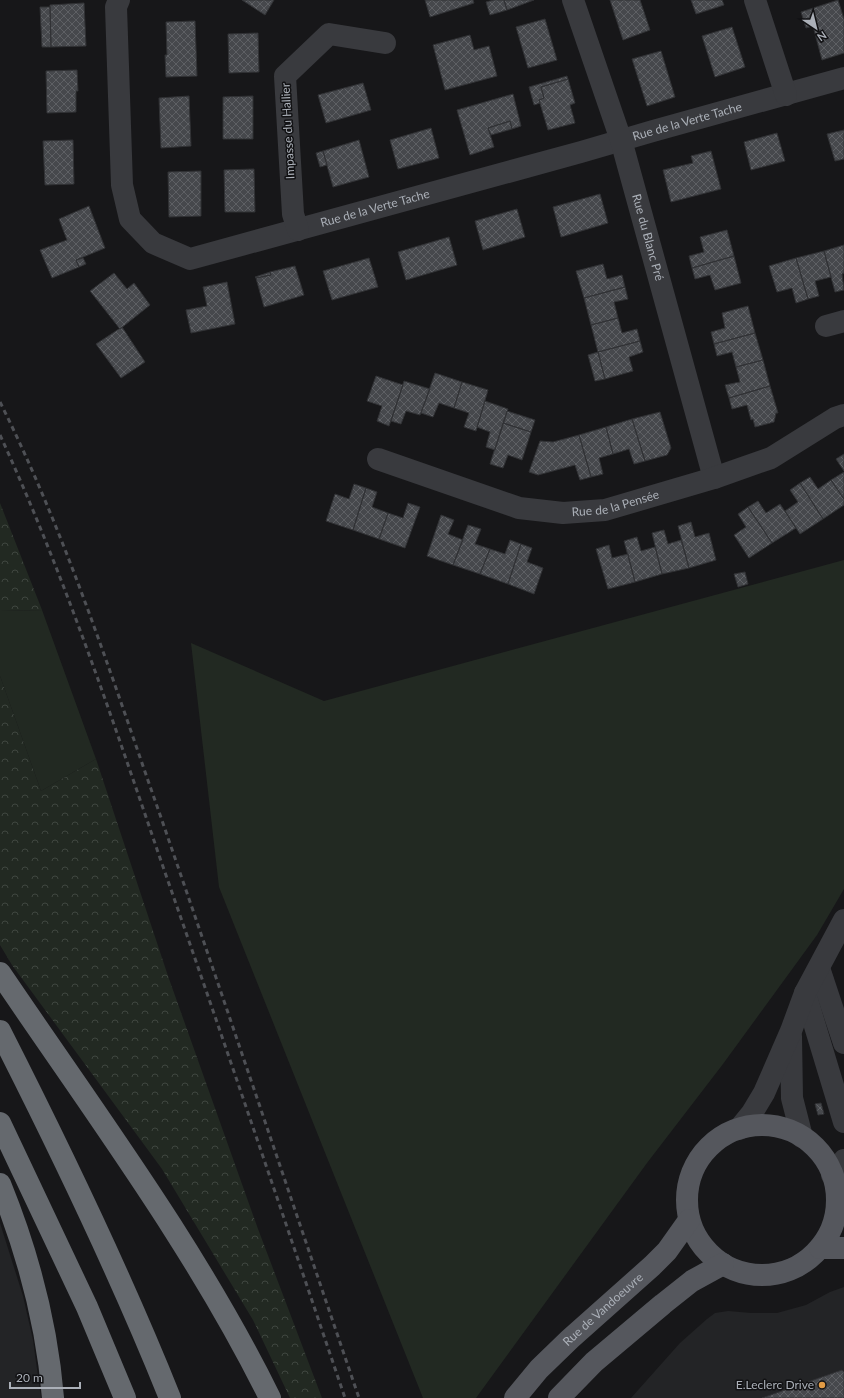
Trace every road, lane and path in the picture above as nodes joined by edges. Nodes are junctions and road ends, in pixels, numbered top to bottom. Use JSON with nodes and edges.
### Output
{"nodes":[{"id":1,"x":119,"y":0,"type":"edge"},
{"id":2,"x":573,"y":0,"type":"edge"},
{"id":3,"x":755,"y":0,"type":"edge"},
{"id":4,"x":385,"y":43,"type":"dead end"},
{"id":5,"x":844,"y":78,"type":"edge"},
{"id":6,"x":786,"y":94,"type":"junction"},
{"id":7,"x":621,"y":140,"type":"junction"},
{"id":8,"x":298,"y":230,"type":"junction"},
{"id":9,"x":844,"y":415,"type":"edge"},
{"id":10,"x":378,"y":459,"type":"dead end"},
{"id":11,"x":714,"y":478,"type":"junction"},
{"id":12,"x":844,"y":920,"type":"edge"},
{"id":13,"x":819,"y":968,"type":"junction"},
{"id":14,"x":0,"y":974,"type":"edge"},
{"id":15,"x":806,"y":994,"type":"junction"},
{"id":16,"x":0,"y":1030,"type":"edge"},
{"id":17,"x":791,"y":1031,"type":"junction"},
{"id":18,"x":844,"y":1043,"type":"edge"},
{"id":19,"x":844,"y":1122,"type":"edge"},
{"id":20,"x":0,"y":1123,"type":"edge"},
{"id":21,"x":738,"y":1129,"type":"junction"},
{"id":22,"x":802,"y":1137,"type":"junction"},
{"id":23,"x":840,"y":1173,"type":"edge"},
{"id":24,"x":0,"y":1184,"type":"edge"},
{"id":25,"x":689,"y":1220,"type":"junction"},
{"id":26,"x":820,"y":1248,"type":"junction"},
{"id":27,"x":844,"y":1248,"type":"edge"},
{"id":28,"x":722,"y":1264,"type":"junction"},
{"id":29,"x":54,"y":1398,"type":"edge"},
{"id":30,"x":125,"y":1398,"type":"edge"},
{"id":31,"x":170,"y":1398,"type":"edge"},
{"id":32,"x":270,"y":1398,"type":"edge"},
{"id":33,"x":515,"y":1398,"type":"edge"},
{"id":34,"x":559,"y":1398,"type":"edge"}],
"edges":[{"from":1,"to":8,"type":"street","name":"Rue de la Verte Tache"},
{"from":2,"to":7,"type":"street","name":"Rue du Blanc Pré"},
{"from":3,"to":6,"type":"street"},
{"from":4,"to":8,"type":"street","name":"Impasse du Hallier"},
{"from":5,"to":6,"type":"street","name":"Rue de la Verte Tache"},
{"from":6,"to":7,"type":"street","name":"Rue de la Verte Tache"},
{"from":7,"to":8,"type":"street","name":"Rue de la Verte Tache"},
{"from":7,"to":11,"type":"street","name":"Rue du Blanc Pré"},
{"from":9,"to":11,"type":"street","name":"Rue de la Pensée"},
{"from":10,"to":11,"type":"street","name":"Rue de la Pensée"},
{"from":12,"to":13,"type":"street"},
{"from":13,"to":15,"type":"street"},
{"from":13,"to":18,"type":"street"},
{"from":14,"to":32,"type":"highway"},
{"from":15,"to":17,"type":"street"},
{"from":15,"to":19,"type":"street"},
{"from":16,"to":31,"type":"highway"},
{"from":17,"to":21,"type":"street"},
{"from":17,"to":22,"type":"street"},
{"from":20,"to":30,"type":"highway"},
{"from":21,"to":22,"type":"main road"},
{"from":21,"to":25,"type":"main road"},
{"from":22,"to":23,"type":"main road"},
{"from":23,"to":26,"type":"main road"},
{"from":24,"to":29,"type":"highway"},
{"from":25,"to":28,"type":"main road"},
{"from":25,"to":33,"type":"main road","name":"Rue de Vandoeuvre"},
{"from":26,"to":27,"type":"main road"},
{"from":26,"to":28,"type":"main road"},
{"from":28,"to":34,"type":"main road"}]}
